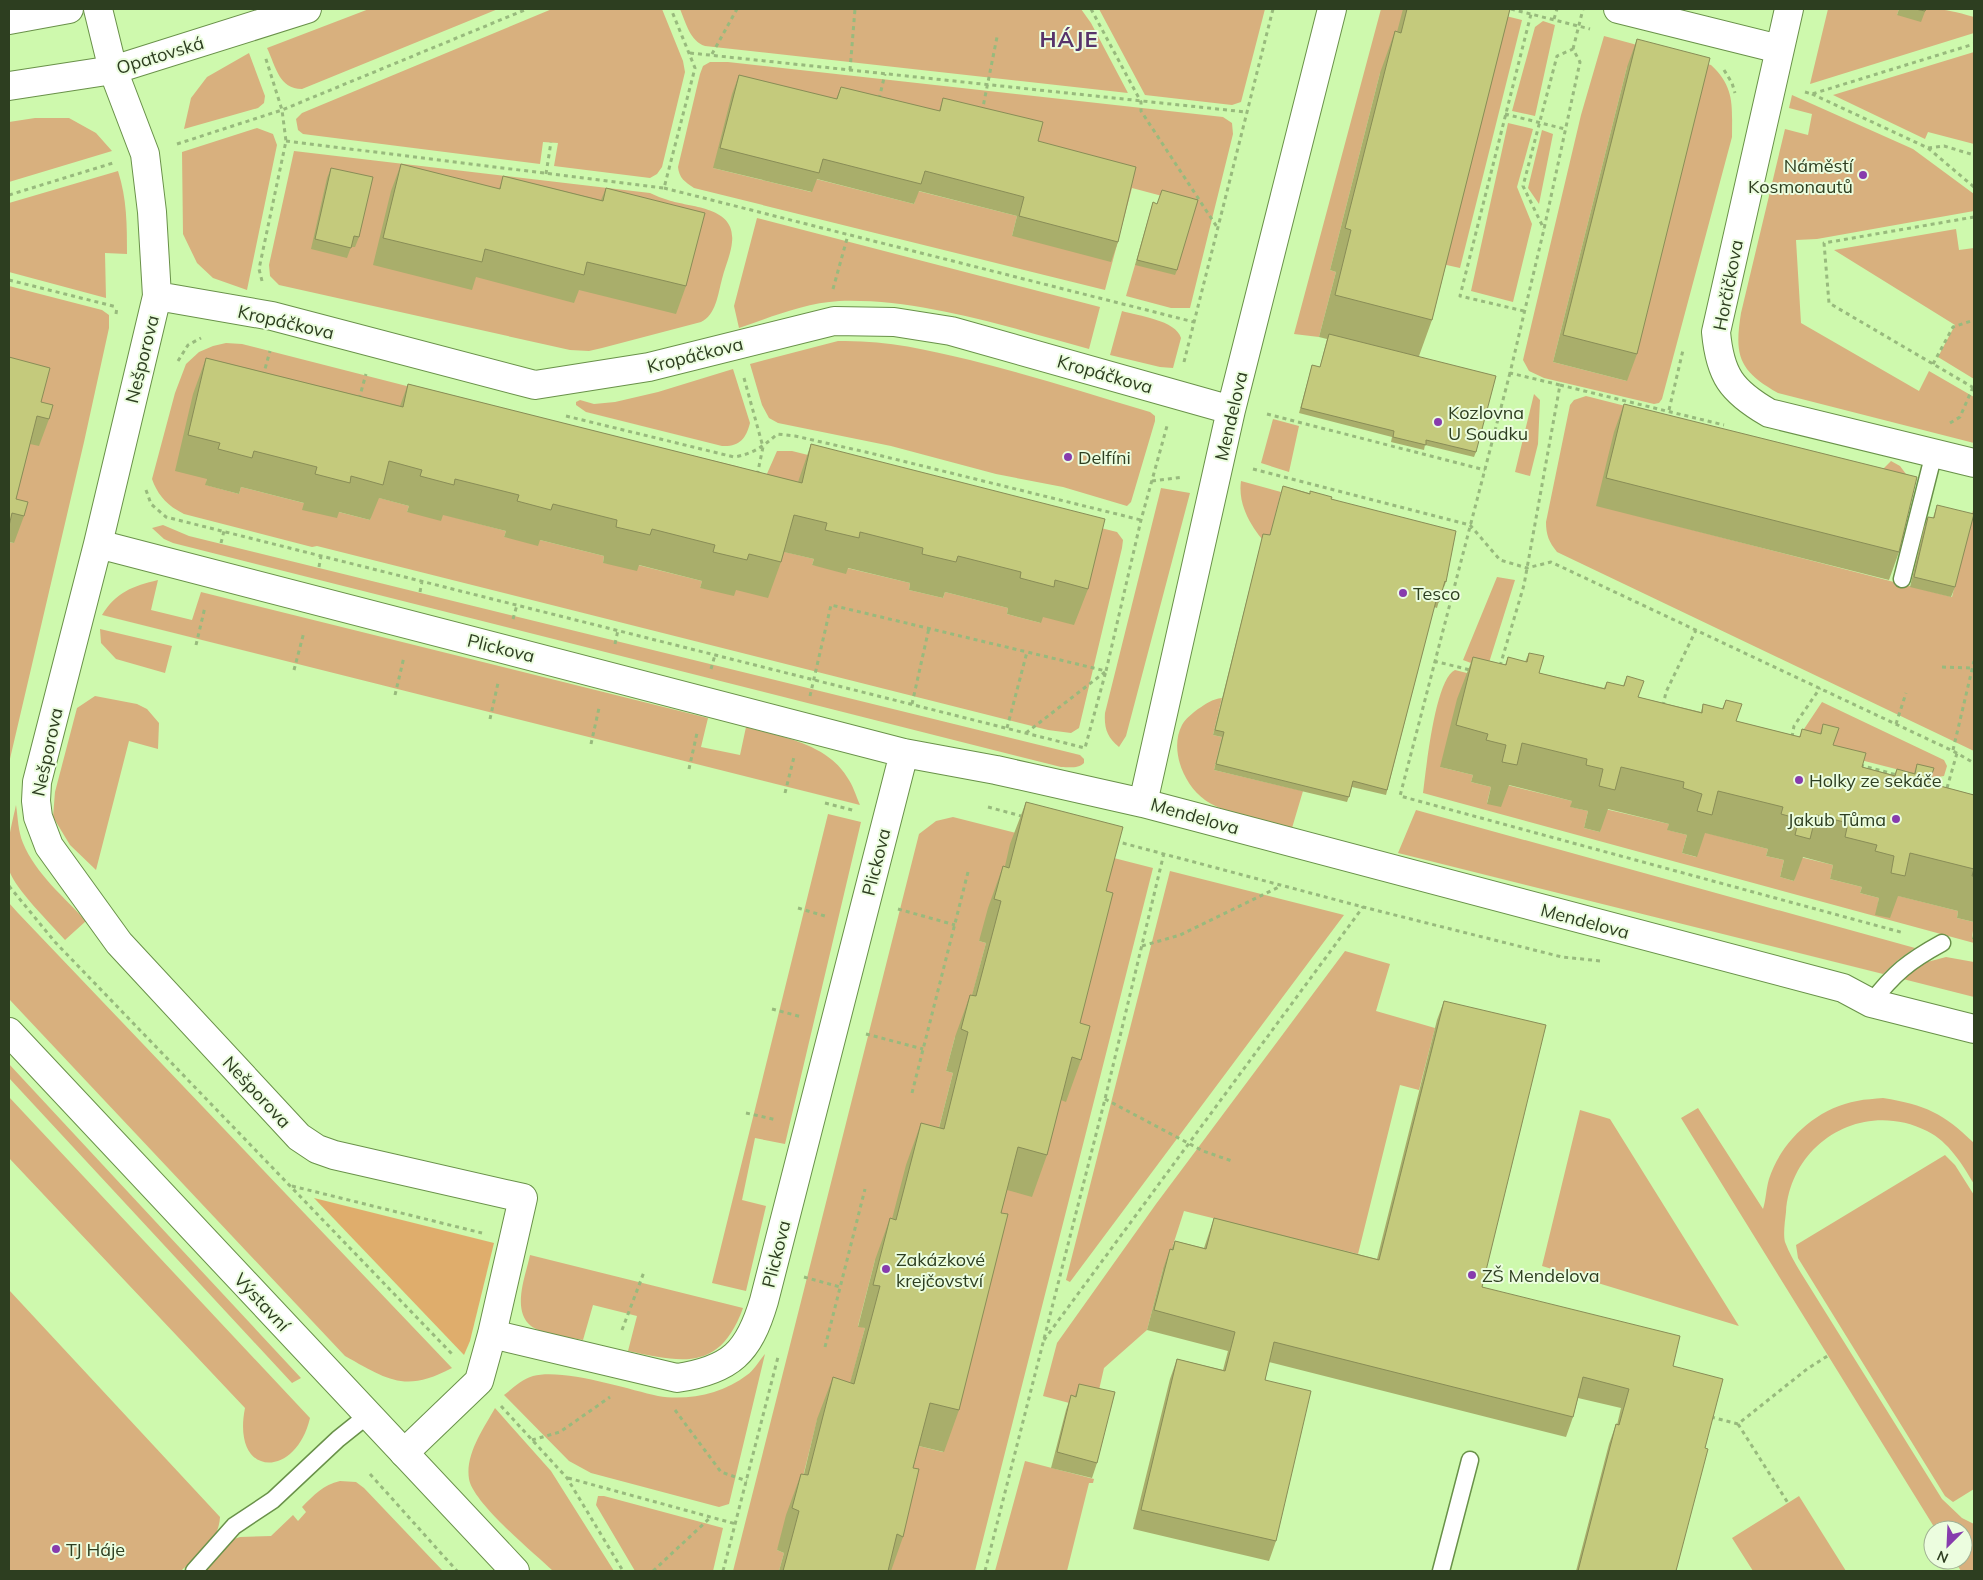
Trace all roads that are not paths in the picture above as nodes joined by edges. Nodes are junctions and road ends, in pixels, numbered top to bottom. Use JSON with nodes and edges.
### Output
{"nodes":[{"id":1,"x":69,"y":9,"type":"edge"},
{"id":2,"x":98,"y":9,"type":"edge"},
{"id":3,"x":307,"y":9,"type":"edge"},
{"id":4,"x":1332,"y":9,"type":"edge"},
{"id":5,"x":1618,"y":9,"type":"edge"},
{"id":6,"x":1789,"y":9,"type":"edge"},
{"id":7,"x":9,"y":20,"type":"edge"},
{"id":8,"x":1779,"y":49,"type":"junction"},
{"id":9,"x":113,"y":70,"type":"junction"},
{"id":10,"x":9,"y":86,"type":"edge"},
{"id":11,"x":155,"y":308,"type":"junction"},
{"id":12,"x":1231,"y":410,"type":"junction"},
{"id":13,"x":1934,"y":453,"type":"junction"},
{"id":14,"x":1974,"y":462,"type":"edge"},
{"id":15,"x":98,"y":544,"type":"junction"},
{"id":16,"x":1902,"y":579,"type":"edge"},
{"id":17,"x":904,"y":753,"type":"junction"},
{"id":18,"x":1142,"y":803,"type":"junction"},
{"id":19,"x":1942,"y":943,"type":"road end"},
{"id":20,"x":1871,"y":1003,"type":"junction"},
{"id":21,"x":1974,"y":1029,"type":"edge"},
{"id":22,"x":9,"y":1032,"type":"edge"},
{"id":23,"x":492,"y":1334,"type":"junction"},
{"id":24,"x":368,"y":1415,"type":"junction"},
{"id":25,"x":404,"y":1453,"type":"junction"},
{"id":26,"x":1470,"y":1460,"type":"dead end"},
{"id":27,"x":194,"y":1571,"type":"edge"},
{"id":28,"x":515,"y":1571,"type":"edge"},
{"id":29,"x":1441,"y":1571,"type":"edge"}],
"edges":[{"from":1,"to":7,"type":"street"},
{"from":2,"to":9,"type":"street","name":"Nešporova"},
{"from":3,"to":9,"type":"street","name":"Opatovská"},
{"from":4,"to":12,"type":"street","name":"Mendelova"},
{"from":5,"to":8,"type":"street"},
{"from":6,"to":8,"type":"street","name":"Horčičkova"},
{"from":8,"to":13,"type":"street","name":"Horčičkova"},
{"from":9,"to":10,"type":"street","name":"Opatovská"},
{"from":9,"to":11,"type":"street","name":"Nešporova"},
{"from":11,"to":12,"type":"street","name":"Kropáčkova"},
{"from":11,"to":15,"type":"street","name":"Nešporova"},
{"from":12,"to":18,"type":"street","name":"Mendelova"},
{"from":13,"to":14,"type":"street","name":"Horčičkova"},
{"from":13,"to":16,"type":"lane"},
{"from":15,"to":17,"type":"street","name":"Plickova"},
{"from":15,"to":23,"type":"street","name":"Nešporova"},
{"from":17,"to":18,"type":"street","name":"Plickova"},
{"from":17,"to":23,"type":"street","name":"Plickova"},
{"from":18,"to":20,"type":"street","name":"Mendelova"},
{"from":19,"to":20,"type":"lane"},
{"from":20,"to":21,"type":"street","name":"Mendelova"},
{"from":22,"to":24,"type":"street","name":"Výstavní"},
{"from":23,"to":25,"type":"street"},
{"from":24,"to":25,"type":"street","name":"Výstavní"},
{"from":24,"to":27,"type":"lane"},
{"from":25,"to":28,"type":"street","name":"Výstavní"},
{"from":26,"to":29,"type":"lane"}]}
